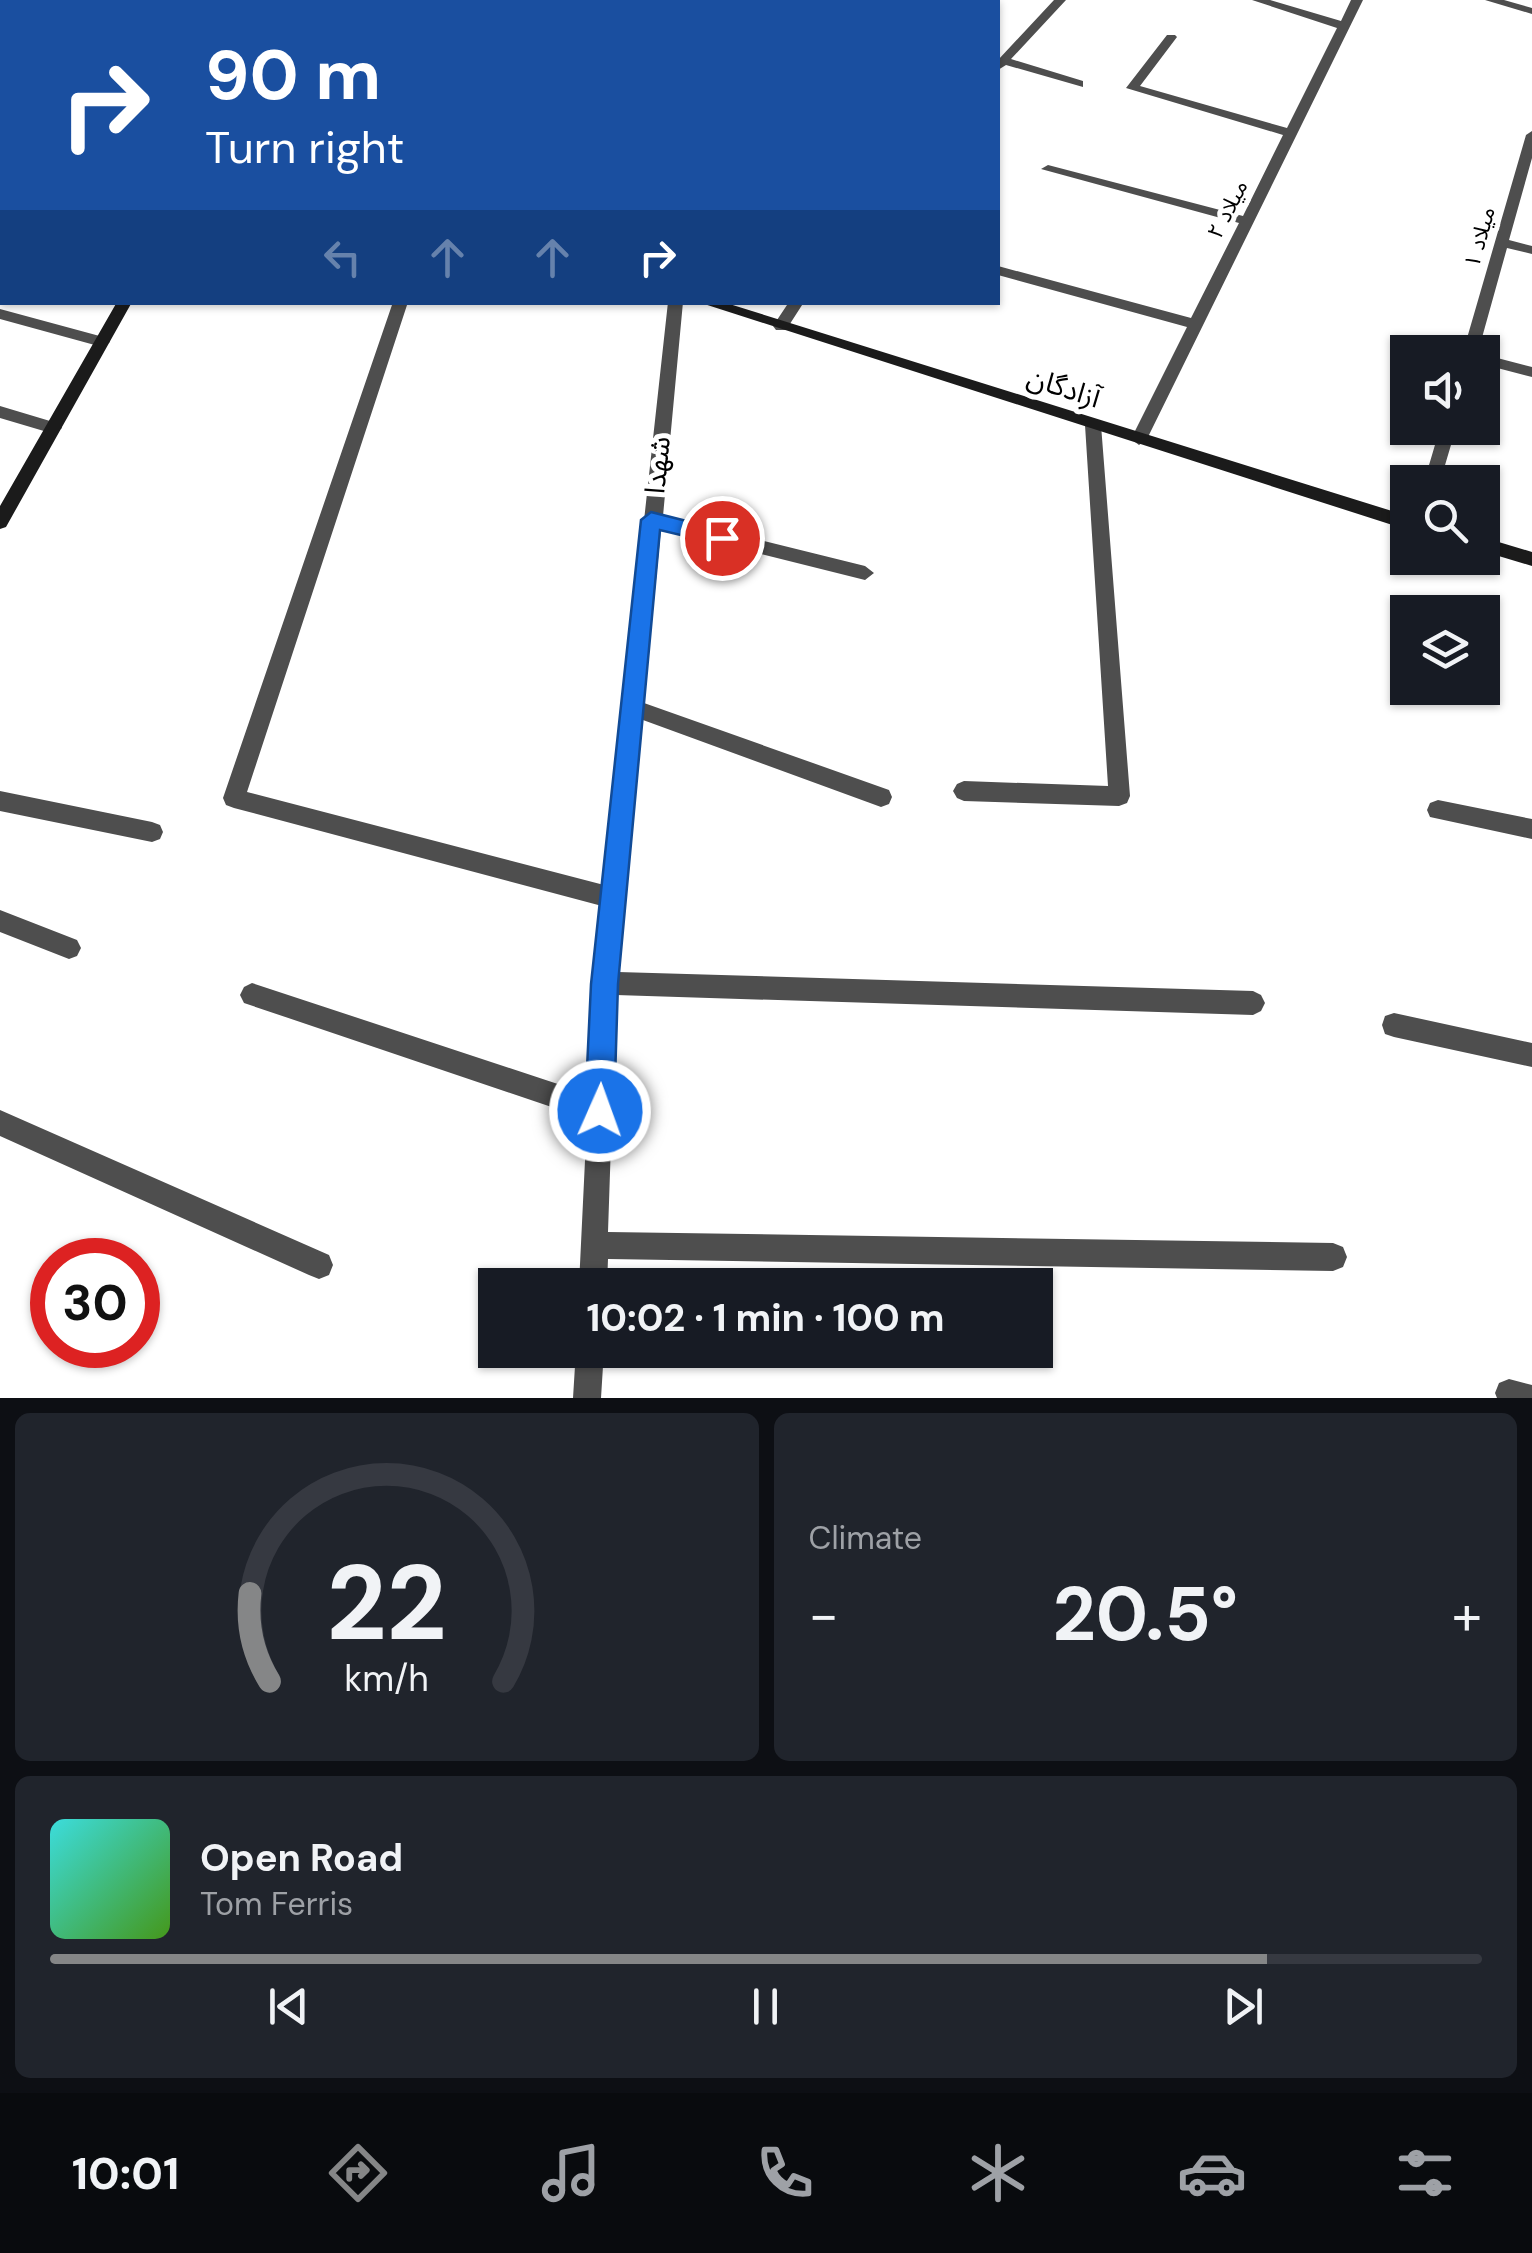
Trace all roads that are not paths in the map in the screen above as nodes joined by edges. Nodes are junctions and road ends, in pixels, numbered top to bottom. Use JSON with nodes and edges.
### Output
{"nodes":[{"id":1,"x":1060,"y":0,"type":"edge"},
{"id":2,"x":1258,"y":0,"type":"edge"},
{"id":3,"x":1357,"y":0,"type":"edge"},
{"id":4,"x":1491,"y":0,"type":"edge"},
{"id":5,"x":1532,"y":12,"type":"edge"},
{"id":6,"x":1344,"y":26,"type":"junction"},
{"id":7,"x":1171,"y":37,"type":"dead end"},
{"id":8,"x":1001,"y":64,"type":"edge"},
{"id":9,"x":1079,"y":84,"type":"dead end"},
{"id":10,"x":1290,"y":133,"type":"junction"},
{"id":11,"x":1532,"y":134,"type":"edge"},
{"id":12,"x":1048,"y":168,"type":"dead end"},
{"id":13,"x":1246,"y":221,"type":"junction"},
{"id":14,"x":1501,"y":242,"type":"junction"},
{"id":15,"x":1532,"y":250,"type":"edge"},
{"id":16,"x":1000,"y":271,"type":"edge"},
{"id":17,"x":122,"y":305,"type":"edge"},
{"id":18,"x":400,"y":305,"type":"edge"},
{"id":19,"x":676,"y":305,"type":"edge"},
{"id":20,"x":714,"y":305,"type":"edge"},
{"id":21,"x":795,"y":305,"type":"edge"},
{"id":22,"x":0,"y":314,"type":"edge"},
{"id":23,"x":1194,"y":324,"type":"junction"},
{"id":24,"x":780,"y":326,"type":"junction"},
{"id":25,"x":1475,"y":335,"type":"edge"},
{"id":26,"x":102,"y":342,"type":"junction"},
{"id":27,"x":1500,"y":363,"type":"edge"},
{"id":28,"x":1532,"y":372,"type":"edge"},
{"id":29,"x":0,"y":412,"type":"edge"},
{"id":30,"x":1093,"y":425,"type":"junction"},
{"id":31,"x":54,"y":428,"type":"junction"},
{"id":32,"x":1139,"y":440,"type":"junction"},
{"id":33,"x":6,"y":497,"type":"edge"},
{"id":34,"x":1390,"y":517,"type":"edge"},
{"id":35,"x":651,"y":520,"type":"junction"},
{"id":36,"x":0,"y":522,"type":"edge"},
{"id":37,"x":1500,"y":549,"type":"edge"},
{"id":38,"x":1532,"y":559,"type":"edge"},
{"id":39,"x":865,"y":573,"type":"dead end"},
{"id":40,"x":633,"y":708,"type":"junction"},
{"id":41,"x":964,"y":791,"type":"dead end"},
{"id":42,"x":881,"y":797,"type":"dead end"},
{"id":43,"x":0,"y":801,"type":"edge"},
{"id":44,"x":1438,"y":810,"type":"dead end"},
{"id":45,"x":1532,"y":829,"type":"edge"},
{"id":46,"x":152,"y":832,"type":"dead end"},
{"id":47,"x":613,"y":898,"type":"junction"},
{"id":48,"x":0,"y":921,"type":"edge"},
{"id":49,"x":68,"y":948,"type":"dead end"},
{"id":50,"x":605,"y":984,"type":"junction"},
{"id":51,"x":252,"y":995,"type":"dead end"},
{"id":52,"x":1252,"y":1003,"type":"dead end"},
{"id":53,"x":1394,"y":1024,"type":"dead end"},
{"id":54,"x":1532,"y":1055,"type":"edge"},
{"id":55,"x":600,"y":1111,"type":"junction"},
{"id":56,"x":0,"y":1124,"type":"edge"},
{"id":57,"x":595,"y":1245,"type":"junction"},
{"id":58,"x":1334,"y":1257,"type":"dead end"},
{"id":59,"x":319,"y":1266,"type":"dead end"},
{"id":60,"x":594,"y":1268,"type":"edge"},
{"id":61,"x":589,"y":1368,"type":"edge"},
{"id":62,"x":587,"y":1398,"type":"edge"}],
"edges":[{"from":1,"to":8,"type":"street"},
{"from":2,"to":6,"type":"street"},
{"from":3,"to":6,"type":"street","name":"میلاد ۲"},
{"from":4,"to":5,"type":"street"},
{"from":6,"to":10,"type":"street","name":"میلاد ۲"},
{"from":7,"to":10,"type":"street"},
{"from":8,"to":9,"type":"street"},
{"from":10,"to":13,"type":"street","name":"میلاد ۲"},
{"from":11,"to":14,"type":"street","name":"میلاد ۱"},
{"from":12,"to":13,"type":"street"},
{"from":13,"to":23,"type":"street","name":"میلاد ۲"},
{"from":14,"to":15,"type":"street"},
{"from":14,"to":25,"type":"street","name":"میلاد ۱"},
{"from":16,"to":23,"type":"street"},
{"from":17,"to":26,"type":"street"},
{"from":18,"to":47,"type":"street"},
{"from":19,"to":35,"type":"street","name":"شهدا"},
{"from":20,"to":24,"type":"street","name":"آزادگان"},
{"from":21,"to":24,"type":"street"},
{"from":22,"to":26,"type":"street"},
{"from":23,"to":32,"type":"street","name":"میلاد ۲"},
{"from":24,"to":30,"type":"street","name":"آزادگان"},
{"from":26,"to":31,"type":"street"},
{"from":27,"to":28,"type":"street"},
{"from":29,"to":31,"type":"street"},
{"from":30,"to":32,"type":"street","name":"آزادگان"},
{"from":30,"to":41,"type":"street"},
{"from":31,"to":33,"type":"street"},
{"from":32,"to":34,"type":"street","name":"آزادگان"},
{"from":33,"to":36,"type":"street"},
{"from":35,"to":39,"type":"street"},
{"from":35,"to":40,"type":"street","name":"شهدا"},
{"from":37,"to":38,"type":"street"},
{"from":40,"to":42,"type":"street"},
{"from":40,"to":47,"type":"street","name":"شهدا"},
{"from":43,"to":46,"type":"street"},
{"from":44,"to":45,"type":"street"},
{"from":47,"to":50,"type":"street","name":"شهدا"},
{"from":48,"to":49,"type":"street"},
{"from":50,"to":52,"type":"street"},
{"from":50,"to":55,"type":"street","name":"شهدا"},
{"from":51,"to":55,"type":"street"},
{"from":53,"to":54,"type":"street"},
{"from":55,"to":57,"type":"street","name":"شهدا"},
{"from":56,"to":59,"type":"street"},
{"from":57,"to":58,"type":"street"},
{"from":57,"to":60,"type":"street","name":"شهدا"},
{"from":61,"to":62,"type":"street"}]}
